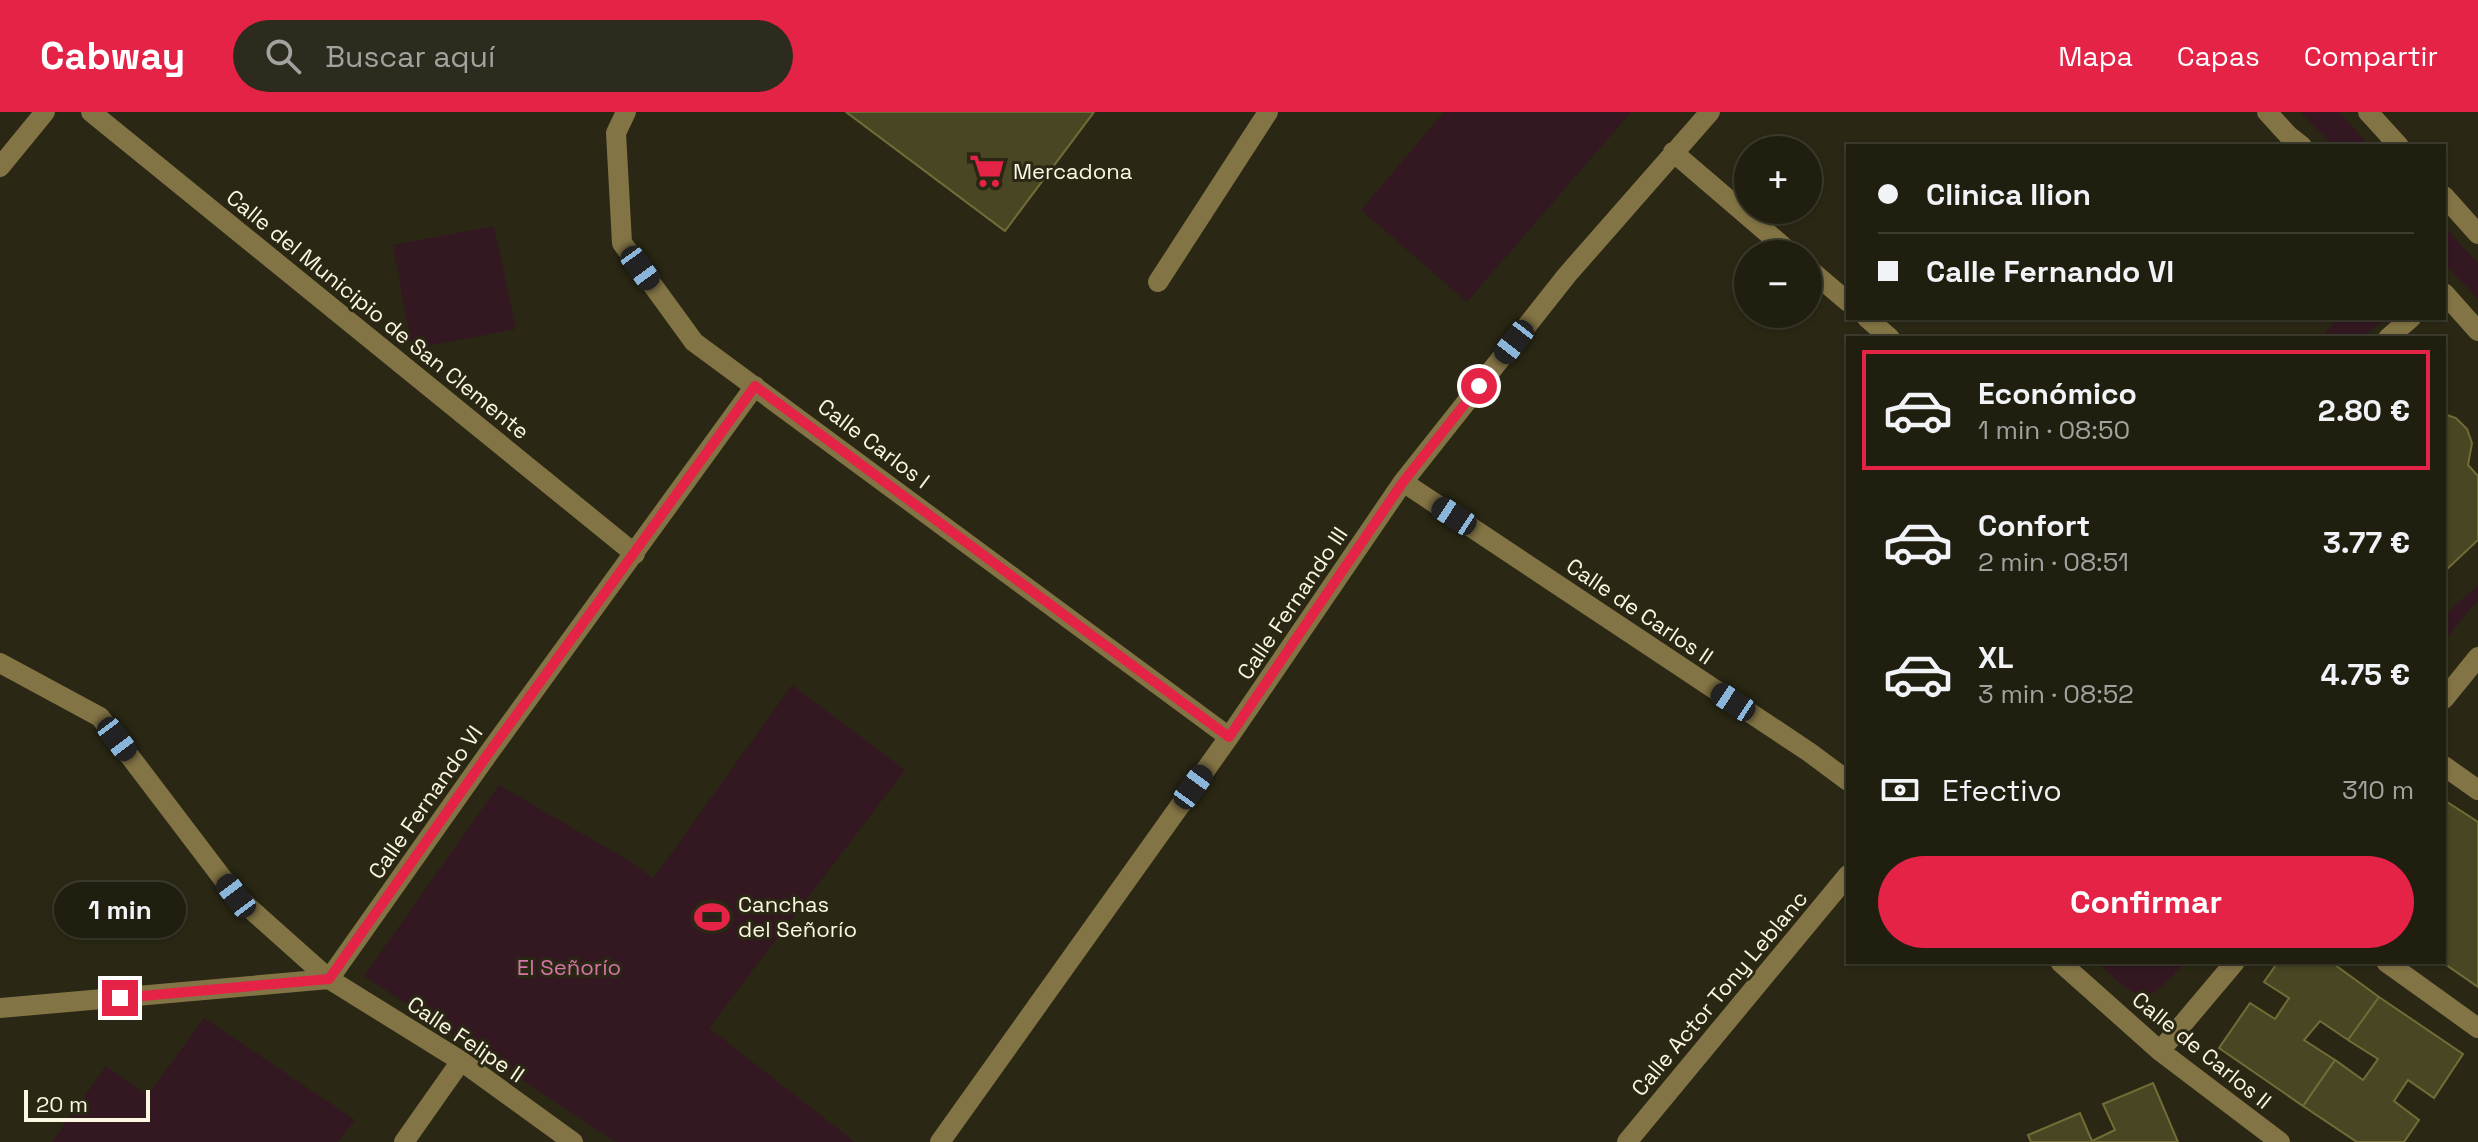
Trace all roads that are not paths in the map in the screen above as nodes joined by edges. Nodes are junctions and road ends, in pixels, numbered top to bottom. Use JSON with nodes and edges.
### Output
{"nodes":[{"id":1,"x":45,"y":112,"type":"edge"},
{"id":2,"x":91,"y":112,"type":"edge"},
{"id":3,"x":626,"y":112,"type":"edge"},
{"id":4,"x":1268,"y":112,"type":"edge"},
{"id":5,"x":1710,"y":112,"type":"edge"},
{"id":6,"x":2267,"y":112,"type":"edge"},
{"id":7,"x":2374,"y":114,"type":"edge"},
{"id":8,"x":2299,"y":144,"type":"edge"},
{"id":9,"x":2397,"y":144,"type":"edge"},
{"id":10,"x":1673,"y":152,"type":"junction"},
{"id":11,"x":0,"y":167,"type":"edge"},
{"id":12,"x":2446,"y":198,"type":"edge"},
{"id":13,"x":2478,"y":234,"type":"edge"},
{"id":14,"x":1776,"y":240,"type":"edge"},
{"id":15,"x":1822,"y":280,"type":"edge"},
{"id":16,"x":1158,"y":282,"type":"dead end"},
{"id":17,"x":2446,"y":295,"type":"edge"},
{"id":18,"x":1846,"y":300,"type":"edge"},
{"id":19,"x":1869,"y":320,"type":"edge"},
{"id":20,"x":2409,"y":320,"type":"edge"},
{"id":21,"x":2478,"y":331,"type":"edge"},
{"id":22,"x":1888,"y":336,"type":"edge"},
{"id":23,"x":2390,"y":336,"type":"edge"},
{"id":24,"x":755,"y":386,"type":"junction"},
{"id":25,"x":1403,"y":482,"type":"junction"},
{"id":26,"x":635,"y":554,"type":"junction"},
{"id":27,"x":2478,"y":657,"type":"edge"},
{"id":28,"x":0,"y":663,"type":"edge"},
{"id":29,"x":2446,"y":697,"type":"edge"},
{"id":30,"x":1229,"y":737,"type":"junction"},
{"id":31,"x":2446,"y":767,"type":"edge"},
{"id":32,"x":1846,"y":780,"type":"edge"},
{"id":33,"x":2478,"y":790,"type":"edge"},
{"id":34,"x":1846,"y":877,"type":"edge"},
{"id":35,"x":2062,"y":964,"type":"edge"},
{"id":36,"x":2233,"y":964,"type":"edge"},
{"id":37,"x":2389,"y":964,"type":"edge"},
{"id":38,"x":329,"y":979,"type":"junction"},
{"id":39,"x":0,"y":1008,"type":"edge"},
{"id":40,"x":2478,"y":1028,"type":"edge"},
{"id":41,"x":2160,"y":1051,"type":"junction"},
{"id":42,"x":461,"y":1061,"type":"junction"},
{"id":43,"x":404,"y":1142,"type":"edge"},
{"id":44,"x":573,"y":1142,"type":"edge"},
{"id":45,"x":940,"y":1142,"type":"edge"},
{"id":46,"x":1627,"y":1142,"type":"edge"},
{"id":47,"x":2280,"y":1142,"type":"edge"}],
"edges":[{"from":1,"to":11,"type":"street"},
{"from":2,"to":26,"type":"street","name":"Calle del Municipio de San Clemente"},
{"from":3,"to":24,"type":"street","name":"Calle Carlos I"},
{"from":4,"to":16,"type":"street"},
{"from":5,"to":10,"type":"street","name":"Calle Fernando III"},
{"from":6,"to":8,"type":"street"},
{"from":7,"to":9,"type":"street"},
{"from":10,"to":14,"type":"street"},
{"from":10,"to":25,"type":"street","name":"Calle Fernando III"},
{"from":12,"to":13,"type":"street"},
{"from":15,"to":18,"type":"street"},
{"from":17,"to":21,"type":"street"},
{"from":19,"to":22,"type":"street"},
{"from":20,"to":23,"type":"street"},
{"from":24,"to":26,"type":"street","name":"Calle Fernando VI"},
{"from":24,"to":30,"type":"street","name":"Calle Carlos I"},
{"from":25,"to":30,"type":"street","name":"Calle Fernando III"},
{"from":25,"to":32,"type":"street","name":"Calle de Carlos II"},
{"from":26,"to":38,"type":"street","name":"Calle Fernando VI"},
{"from":27,"to":29,"type":"street"},
{"from":28,"to":38,"type":"street","name":"Calle Felipe II"},
{"from":30,"to":45,"type":"street","name":"Calle Fernando III"},
{"from":31,"to":33,"type":"street"},
{"from":34,"to":46,"type":"street","name":"Calle Actor Tony Leblanc"},
{"from":35,"to":41,"type":"street","name":"Calle de Carlos II"},
{"from":36,"to":41,"type":"street"},
{"from":37,"to":40,"type":"street"},
{"from":38,"to":39,"type":"street"},
{"from":38,"to":42,"type":"street","name":"Calle Felipe II"},
{"from":41,"to":47,"type":"street","name":"Calle de Carlos II"},
{"from":42,"to":43,"type":"street"},
{"from":42,"to":44,"type":"street","name":"Calle Felipe II"}]}
